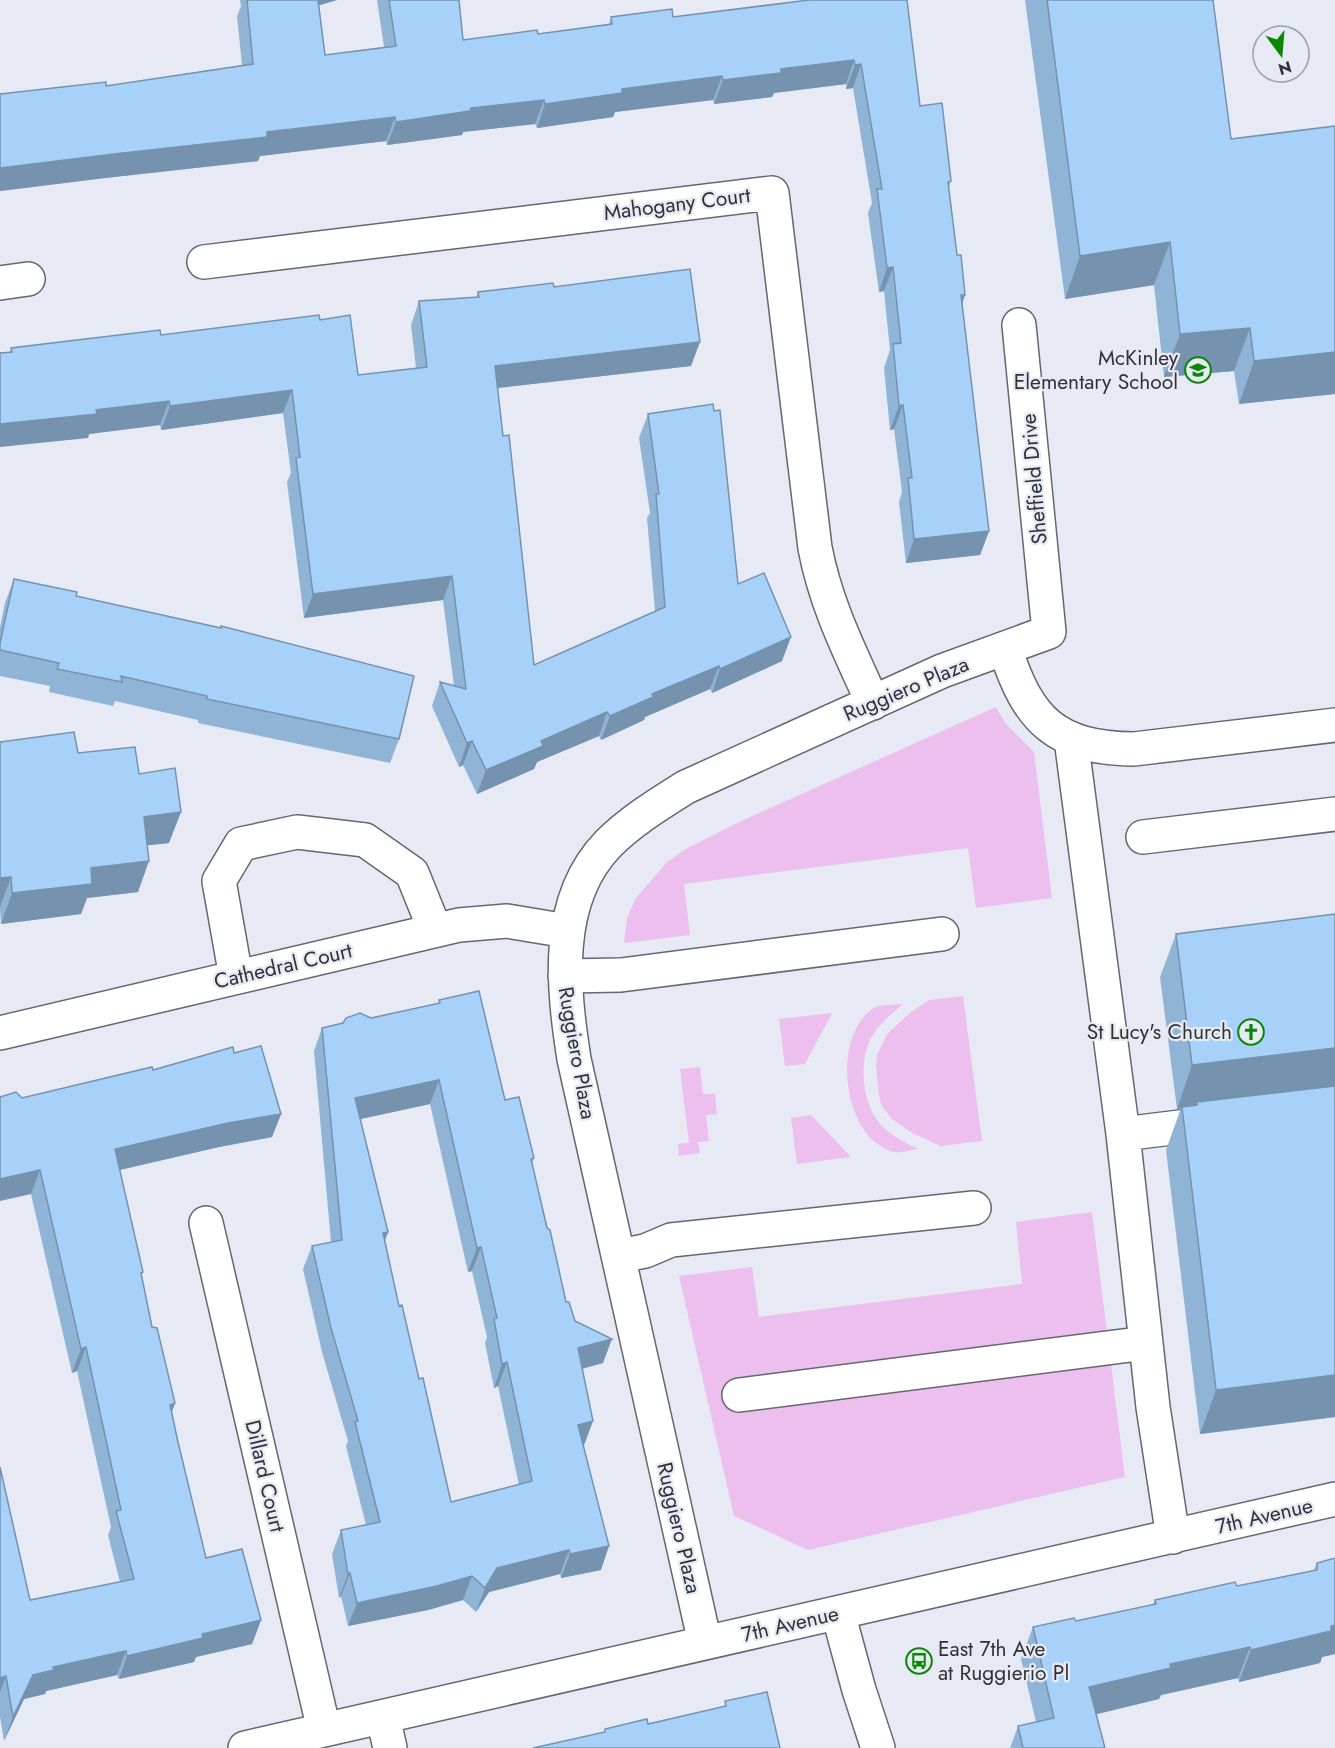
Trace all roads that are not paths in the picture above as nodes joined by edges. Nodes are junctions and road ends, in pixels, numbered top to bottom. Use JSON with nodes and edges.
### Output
{"nodes":[{"id":1,"x":204,"y":262,"type":"dead end"},
{"id":2,"x":1019,"y":325,"type":"dead end"},
{"id":3,"x":1048,"y":632,"type":"joint"},
{"id":4,"x":1005,"y":648,"type":"junction"},
{"id":5,"x":873,"y":703,"type":"junction"},
{"id":6,"x":1335,"y":725,"type":"edge"},
{"id":7,"x":1071,"y":739,"type":"junction"},
{"id":8,"x":1335,"y":814,"type":"edge"},
{"id":9,"x":1143,"y":837,"type":"dead end"},
{"id":10,"x":435,"y":930,"type":"junction"},
{"id":11,"x":567,"y":932,"type":"junction"},
{"id":12,"x":942,"y":934,"type":"dead end"},
{"id":13,"x":565,"y":976,"type":"junction"},
{"id":14,"x":236,"y":977,"type":"junction"},
{"id":15,"x":0,"y":1033,"type":"edge"},
{"id":16,"x":1246,"y":1119,"type":"edge"},
{"id":17,"x":1123,"y":1134,"type":"junction"},
{"id":18,"x":974,"y":1208,"type":"dead end"},
{"id":19,"x":206,"y":1223,"type":"dead end"},
{"id":20,"x":619,"y":1256,"type":"junction"},
{"id":21,"x":1146,"y":1343,"type":"junction"},
{"id":22,"x":739,"y":1395,"type":"dead end"},
{"id":23,"x":1335,"y":1499,"type":"edge"},
{"id":24,"x":1173,"y":1537,"type":"junction"},
{"id":25,"x":838,"y":1613,"type":"junction"},
{"id":26,"x":705,"y":1643,"type":"junction"},
{"id":27,"x":324,"y":1730,"type":"junction"},
{"id":28,"x":386,"y":1732,"type":"edge"},
{"id":29,"x":245,"y":1748,"type":"edge"},
{"id":30,"x":878,"y":1748,"type":"edge"}],
"edges":[{"from":1,"to":5,"type":"street","name":"Mahogany Court"},
{"from":2,"to":3,"type":"street","name":"Sheffield Drive"},
{"from":3,"to":4,"type":"street","name":"Ruggiero Plaza"},
{"from":4,"to":5,"type":"street","name":"Ruggiero Plaza"},
{"from":4,"to":7,"type":"street"},
{"from":5,"to":11,"type":"street","name":"Ruggiero Plaza"},
{"from":6,"to":7,"type":"street"},
{"from":7,"to":17,"type":"street"},
{"from":8,"to":9,"type":"street"},
{"from":10,"to":11,"type":"street","name":"Cathedral Court"},
{"from":10,"to":14,"type":"street","name":"Cathedral Court"},
{"from":10,"to":14,"type":"street"},
{"from":11,"to":13,"type":"street","name":"Ruggiero Plaza"},
{"from":12,"to":13,"type":"street"},
{"from":13,"to":20,"type":"street","name":"Ruggiero Plaza"},
{"from":14,"to":15,"type":"street","name":"Cathedral Court"},
{"from":16,"to":17,"type":"street"},
{"from":17,"to":21,"type":"street"},
{"from":18,"to":20,"type":"street"},
{"from":19,"to":27,"type":"street","name":"Dillard Court"},
{"from":20,"to":26,"type":"street","name":"Ruggiero Plaza"},
{"from":21,"to":22,"type":"street"},
{"from":21,"to":24,"type":"street"},
{"from":23,"to":24,"type":"street","name":"7th Avenue"},
{"from":24,"to":25,"type":"street","name":"7th Avenue"},
{"from":25,"to":26,"type":"street","name":"7th Avenue"},
{"from":25,"to":30,"type":"street"},
{"from":26,"to":28,"type":"street","name":"7th Avenue"},
{"from":27,"to":28,"type":"street","name":"7th Avenue"},
{"from":27,"to":29,"type":"street","name":"7th Avenue"}]}
